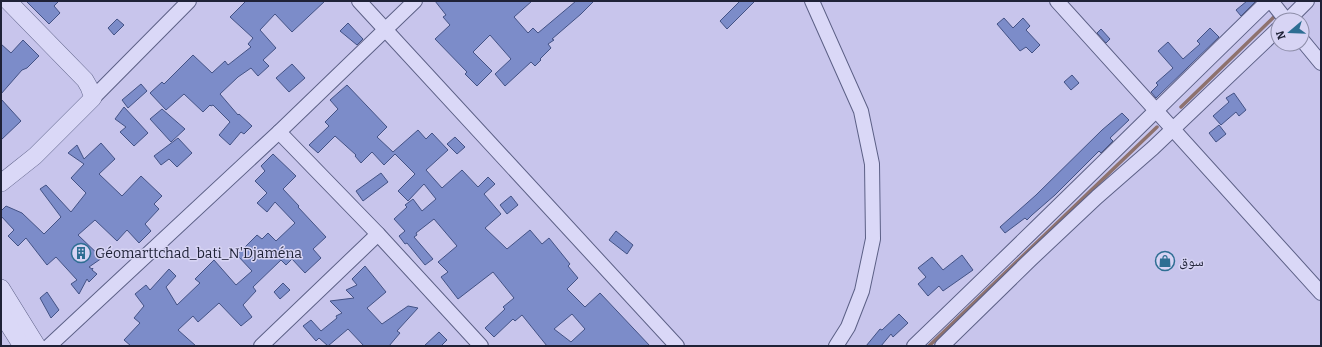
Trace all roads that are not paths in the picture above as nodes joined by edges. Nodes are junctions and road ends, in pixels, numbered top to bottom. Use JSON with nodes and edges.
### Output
{"nodes":[{"id":1,"x":8,"y":1,"type":"edge"},
{"id":2,"x":188,"y":1,"type":"edge"},
{"id":3,"x":358,"y":1,"type":"edge"},
{"id":4,"x":415,"y":1,"type":"edge"},
{"id":5,"x":1057,"y":1,"type":"edge"},
{"id":6,"x":1270,"y":1,"type":"edge"},
{"id":7,"x":1307,"y":1,"type":"edge"},
{"id":8,"x":813,"y":2,"type":"edge"},
{"id":9,"x":1280,"y":12,"type":"edge"},
{"id":10,"x":1295,"y":12,"type":"edge"},
{"id":11,"x":384,"y":30,"type":"junction"},
{"id":12,"x":1270,"y":36,"type":"edge"},
{"id":13,"x":1310,"y":50,"type":"edge"},
{"id":14,"x":1321,"y":63,"type":"edge"},
{"id":15,"x":93,"y":98,"type":"junction"},
{"id":16,"x":1155,"y":111,"type":"junction"},
{"id":17,"x":1172,"y":128,"type":"junction"},
{"id":18,"x":279,"y":132,"type":"junction"},
{"id":19,"x":1,"y":184,"type":"edge"},
{"id":20,"x":378,"y":234,"type":"junction"},
{"id":21,"x":1,"y":288,"type":"edge"},
{"id":22,"x":1321,"y":293,"type":"edge"},
{"id":23,"x":1,"y":313,"type":"edge"},
{"id":24,"x":472,"y":343,"type":"edge"},
{"id":25,"x":22,"y":346,"type":"edge"},
{"id":26,"x":37,"y":346,"type":"edge"},
{"id":27,"x":49,"y":346,"type":"edge"},
{"id":28,"x":261,"y":346,"type":"edge"},
{"id":29,"x":677,"y":346,"type":"edge"},
{"id":30,"x":836,"y":346,"type":"edge"},
{"id":31,"x":914,"y":346,"type":"edge"},
{"id":32,"x":942,"y":346,"type":"edge"}],
"edges":[{"from":1,"to":15,"type":"street"},
{"from":2,"to":15,"type":"street"},
{"from":3,"to":11,"type":"street"},
{"from":4,"to":11,"type":"street"},
{"from":5,"to":16,"type":"street"},
{"from":6,"to":9,"type":"street"},
{"from":6,"to":16,"type":"street"},
{"from":7,"to":10,"type":"street"},
{"from":8,"to":30,"type":"street"},
{"from":11,"to":18,"type":"street"},
{"from":11,"to":29,"type":"street"},
{"from":12,"to":17,"type":"street"},
{"from":13,"to":14,"type":"street"},
{"from":15,"to":19,"type":"street"},
{"from":16,"to":17,"type":"street"},
{"from":16,"to":31,"type":"street"},
{"from":17,"to":22,"type":"street"},
{"from":17,"to":32,"type":"street"},
{"from":18,"to":20,"type":"street"},
{"from":18,"to":27,"type":"street"},
{"from":20,"to":24,"type":"street"},
{"from":20,"to":28,"type":"street"},
{"from":21,"to":26,"type":"street"},
{"from":23,"to":25,"type":"street"}]}
